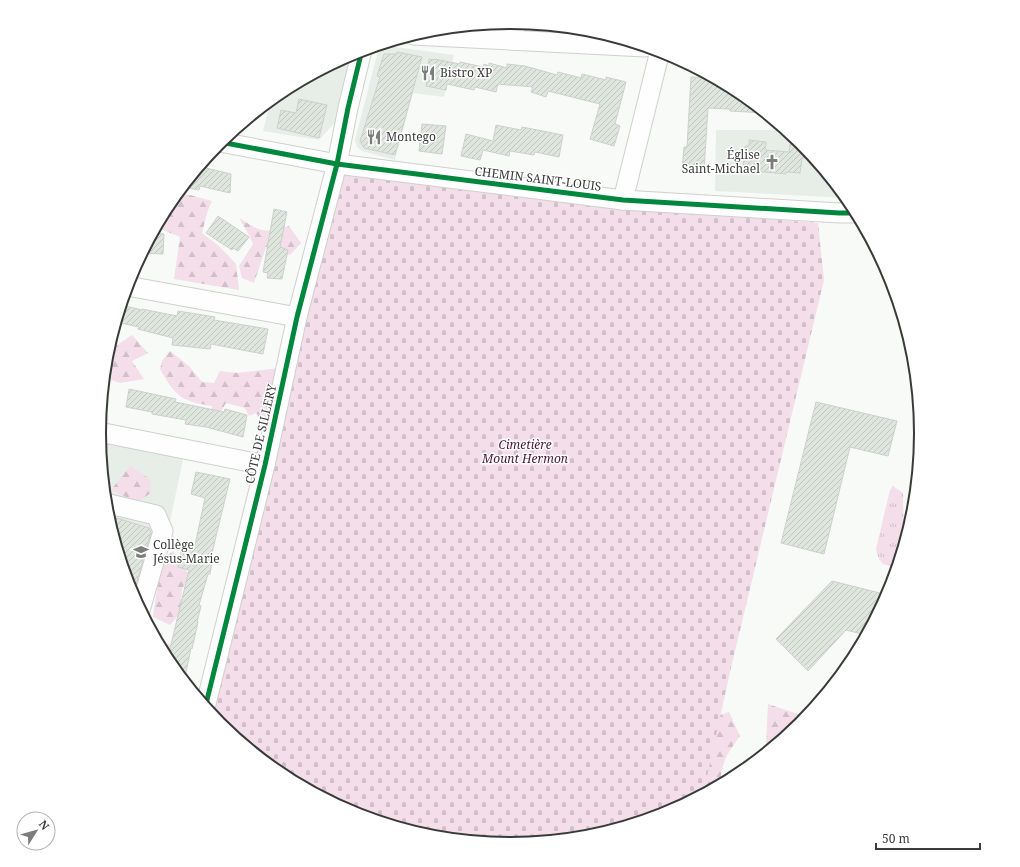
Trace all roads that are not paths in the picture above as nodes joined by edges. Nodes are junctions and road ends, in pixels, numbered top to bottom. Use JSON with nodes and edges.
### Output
{"nodes":[{"id":1,"x":514,"y":31,"type":"edge"},
{"id":2,"x":449,"y":34,"type":"edge"},
{"id":3,"x":617,"y":44,"type":"edge"},
{"id":4,"x":658,"y":57,"type":"edge"},
{"id":5,"x":360,"y":58,"type":"edge"},
{"id":6,"x":228,"y":143,"type":"edge"},
{"id":7,"x":337,"y":164,"type":"junction"},
{"id":8,"x":623,"y":200,"type":"junction"},
{"id":9,"x":849,"y":213,"type":"edge"},
{"id":10,"x":133,"y":287,"type":"edge"},
{"id":11,"x":297,"y":317,"type":"junction"},
{"id":12,"x":106,"y":433,"type":"edge"},
{"id":13,"x":265,"y":465,"type":"junction"},
{"id":14,"x":112,"y":505,"type":"edge"},
{"id":15,"x":142,"y":602,"type":"edge"},
{"id":16,"x":207,"y":701,"type":"edge"}],
"edges":[{"from":1,"to":2,"type":"street"},
{"from":1,"to":3,"type":"street"},
{"from":4,"to":8,"type":"street"},
{"from":5,"to":7,"type":"street","name":"CÔTE DE SILLERY"},
{"from":6,"to":7,"type":"street","name":"CHEMIN SAINT-LOUIS"},
{"from":7,"to":8,"type":"street","name":"CHEMIN SAINT-LOUIS"},
{"from":7,"to":11,"type":"street","name":"CÔTE DE SILLERY"},
{"from":8,"to":9,"type":"street","name":"CHEMIN SAINT-LOUIS"},
{"from":10,"to":11,"type":"street"},
{"from":11,"to":13,"type":"street","name":"CÔTE DE SILLERY"},
{"from":12,"to":13,"type":"street"},
{"from":13,"to":16,"type":"street","name":"CÔTE DE SILLERY"},
{"from":14,"to":15,"type":"street"}]}
